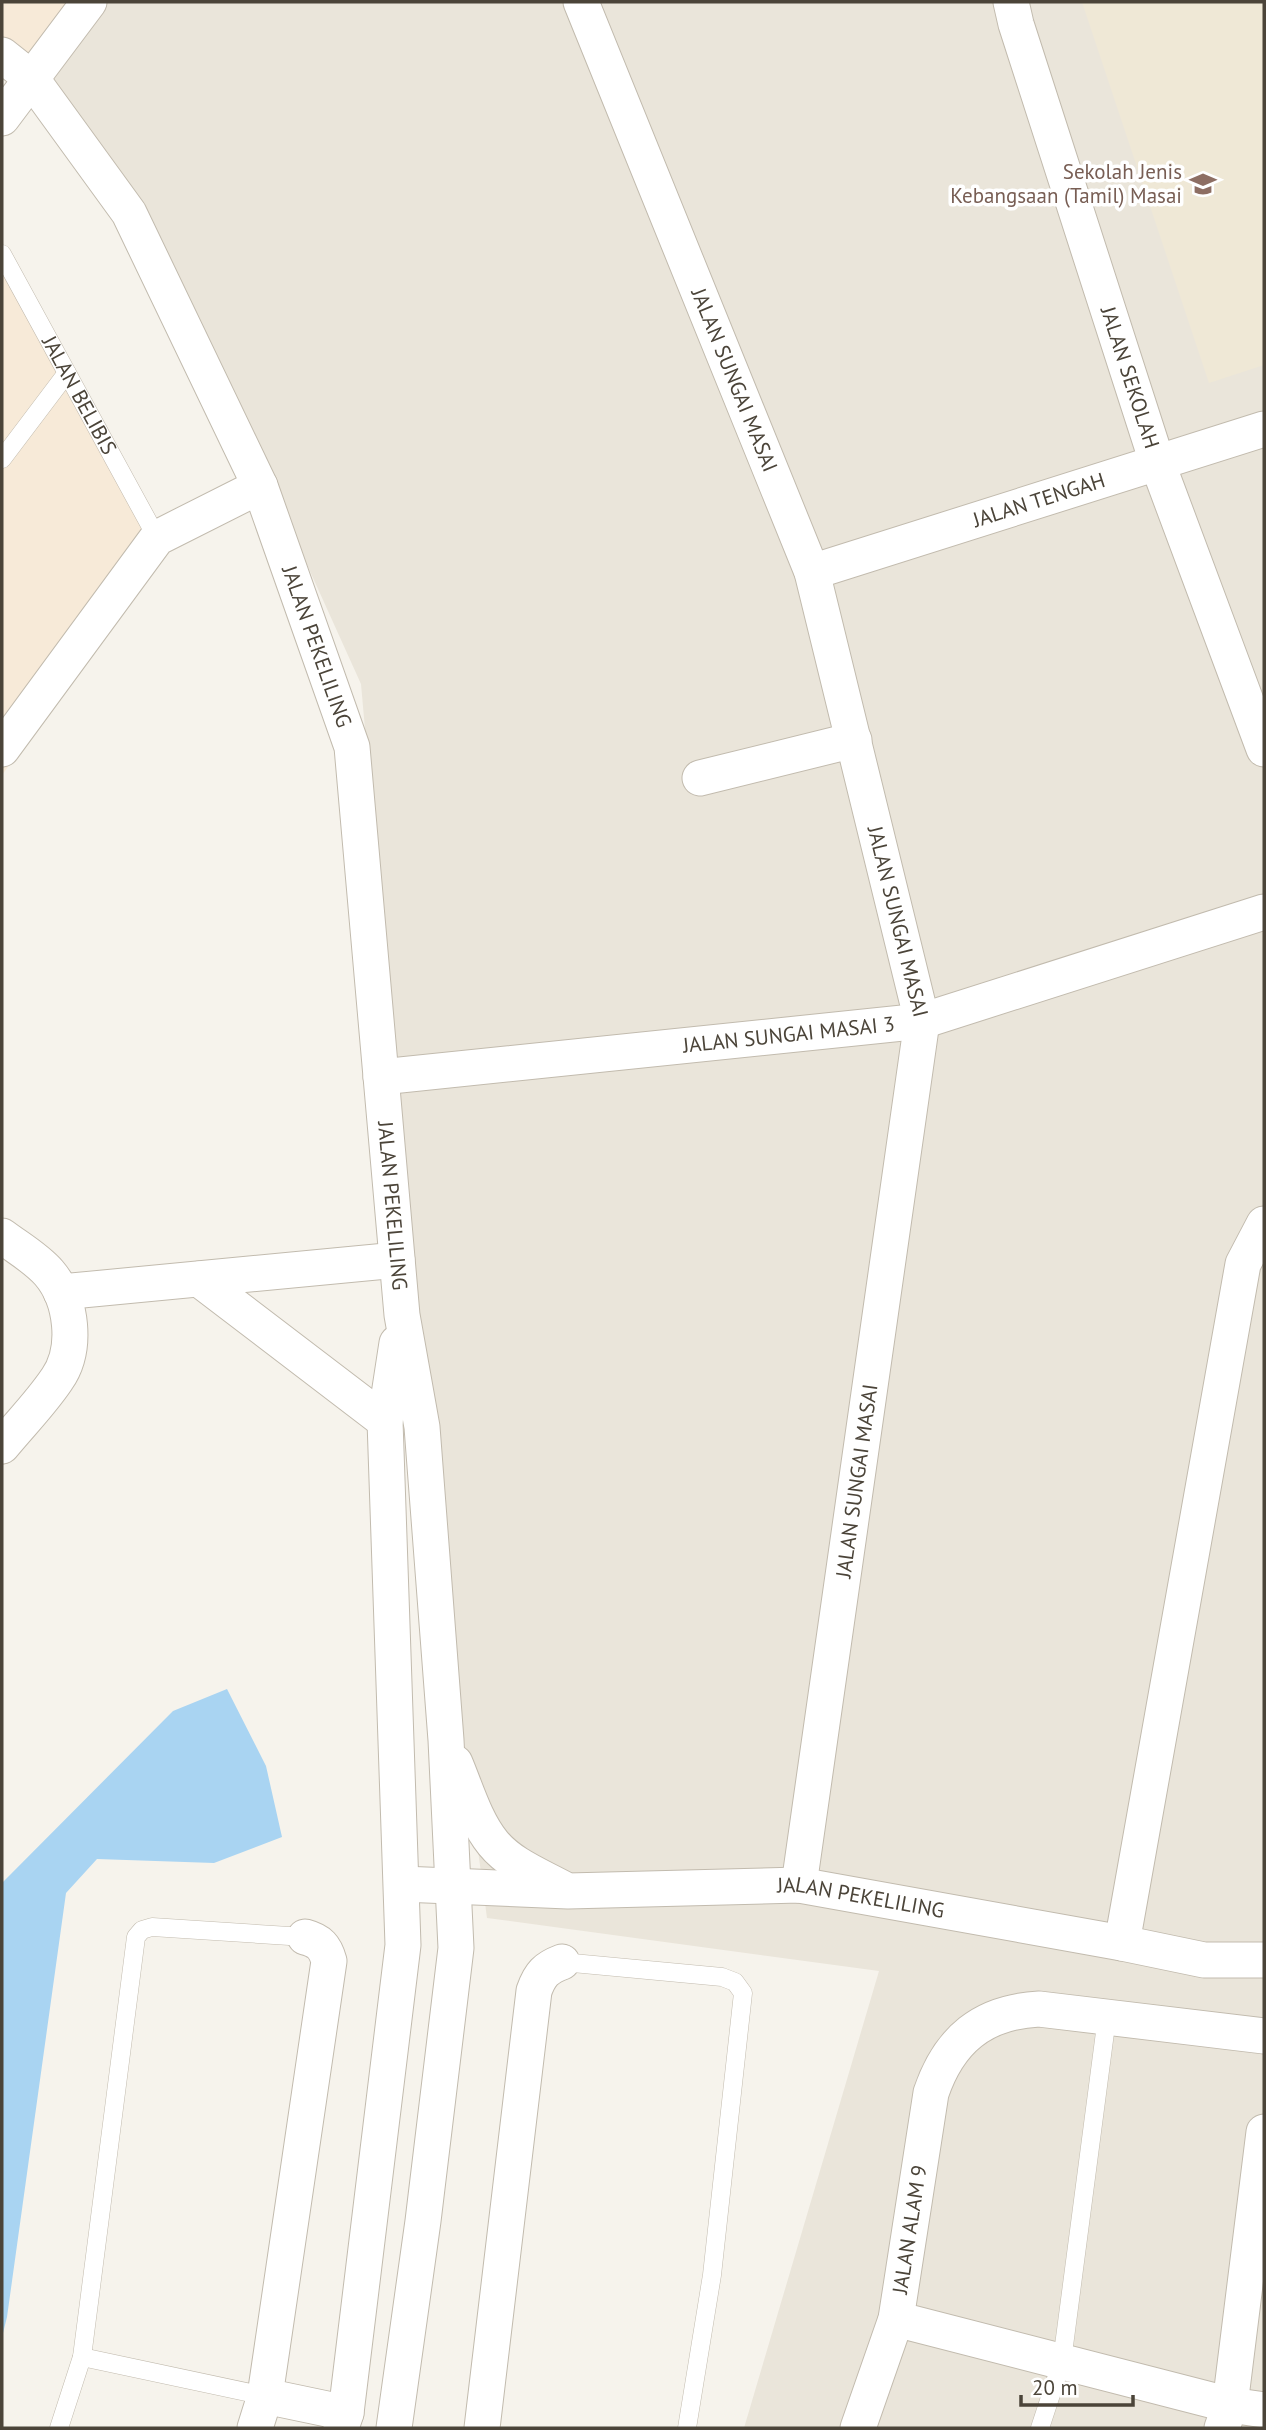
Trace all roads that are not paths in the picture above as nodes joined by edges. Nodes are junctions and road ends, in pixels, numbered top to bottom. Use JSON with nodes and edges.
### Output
{"nodes":[{"id":1,"x":89,"y":2,"type":"edge"},
{"id":2,"x":581,"y":2,"type":"edge"},
{"id":3,"x":1011,"y":2,"type":"edge"},
{"id":4,"x":2,"y":55,"type":"edge"},
{"id":5,"x":31,"y":78,"type":"junction"},
{"id":6,"x":2,"y":118,"type":"edge"},
{"id":7,"x":2,"y":254,"type":"edge"},
{"id":8,"x":67,"y":373,"type":"junction"},
{"id":9,"x":1264,"y":429,"type":"edge"},
{"id":10,"x":2,"y":460,"type":"edge"},
{"id":11,"x":1157,"y":462,"type":"junction"},
{"id":12,"x":260,"y":486,"type":"junction"},
{"id":13,"x":157,"y":538,"type":"junction"},
{"id":14,"x":812,"y":572,"type":"junction"},
{"id":15,"x":854,"y":740,"type":"junction"},
{"id":16,"x":1264,"y":749,"type":"edge"},
{"id":17,"x":2,"y":750,"type":"edge"},
{"id":18,"x":700,"y":778,"type":"dead end"},
{"id":19,"x":1264,"y":912,"type":"edge"},
{"id":20,"x":922,"y":1021,"type":"junction"},
{"id":21,"x":381,"y":1077,"type":"junction"},
{"id":22,"x":1264,"y":1224,"type":"edge"},
{"id":23,"x":2,"y":1237,"type":"edge"},
{"id":24,"x":397,"y":1260,"type":"junction"},
{"id":25,"x":199,"y":1279,"type":"junction"},
{"id":26,"x":61,"y":1292,"type":"junction"},
{"id":27,"x":402,"y":1315,"type":"junction"},
{"id":28,"x":385,"y":1421,"type":"junction"},
{"id":29,"x":2,"y":1446,"type":"edge"},
{"id":30,"x":446,"y":1740,"type":"junction"},
{"id":31,"x":402,"y":1884,"type":"junction"},
{"id":32,"x":799,"y":1885,"type":"junction"},
{"id":33,"x":453,"y":1887,"type":"junction"},
{"id":34,"x":568,"y":1891,"type":"junction"},
{"id":35,"x":305,"y":1937,"type":"joint"},
{"id":36,"x":1122,"y":1943,"type":"junction"},
{"id":37,"x":1264,"y":1960,"type":"edge"},
{"id":38,"x":562,"y":1962,"type":"joint"},
{"id":39,"x":1107,"y":2017,"type":"junction"},
{"id":40,"x":1264,"y":2036,"type":"edge"},
{"id":41,"x":1264,"y":2132,"type":"edge"},
{"id":42,"x":896,"y":2319,"type":"junction"},
{"id":43,"x":82,"y":2357,"type":"junction"},
{"id":44,"x":1062,"y":2361,"type":"junction"},
{"id":45,"x":265,"y":2396,"type":"junction"},
{"id":46,"x":1264,"y":2410,"type":"edge"},
{"id":47,"x":1226,"y":2416,"type":"edge"},
{"id":48,"x":343,"y":2421,"type":"edge"},
{"id":49,"x":59,"y":2428,"type":"edge"},
{"id":50,"x":255,"y":2428,"type":"edge"},
{"id":51,"x":394,"y":2428,"type":"edge"},
{"id":52,"x":481,"y":2428,"type":"edge"},
{"id":53,"x":687,"y":2428,"type":"edge"},
{"id":54,"x":858,"y":2428,"type":"edge"},
{"id":55,"x":1040,"y":2428,"type":"edge"}],
"edges":[{"from":1,"to":5,"type":"street"},
{"from":2,"to":14,"type":"street","name":"JALAN SUNGAI MASAI"},
{"from":3,"to":11,"type":"street","name":"JALAN SEKOLAH"},
{"from":4,"to":5,"type":"street","name":"JALAN PEKELILING"},
{"from":5,"to":6,"type":"street"},
{"from":5,"to":12,"type":"street","name":"JALAN PEKELILING"},
{"from":7,"to":8,"type":"lane","name":"JALAN BELIBIS"},
{"from":8,"to":10,"type":"lane"},
{"from":8,"to":13,"type":"lane","name":"JALAN BELIBIS"},
{"from":9,"to":11,"type":"street","name":"JALAN TENGAH"},
{"from":11,"to":14,"type":"street","name":"JALAN TENGAH"},
{"from":11,"to":16,"type":"street","name":"JALAN SEKOLAH"},
{"from":12,"to":13,"type":"street"},
{"from":12,"to":21,"type":"street","name":"JALAN PEKELILING"},
{"from":13,"to":17,"type":"street"},
{"from":14,"to":15,"type":"street","name":"JALAN SUNGAI MASAI"},
{"from":15,"to":18,"type":"street"},
{"from":15,"to":20,"type":"street","name":"JALAN SUNGAI MASAI"},
{"from":19,"to":20,"type":"street","name":"JALAN SUNGAI MASAI 3"},
{"from":20,"to":21,"type":"street","name":"JALAN SUNGAI MASAI 3"},
{"from":20,"to":32,"type":"street","name":"JALAN SUNGAI MASAI"},
{"from":21,"to":24,"type":"street","name":"JALAN PEKELILING"},
{"from":22,"to":36,"type":"street"},
{"from":23,"to":26,"type":"street"},
{"from":24,"to":25,"type":"street"},
{"from":24,"to":27,"type":"street","name":"JALAN PEKELILING"},
{"from":25,"to":26,"type":"street"},
{"from":25,"to":28,"type":"street"},
{"from":26,"to":29,"type":"street"},
{"from":27,"to":28,"type":"street","name":"JALAN PEKELILING"},
{"from":27,"to":30,"type":"street","name":"JALAN PEKELILING"},
{"from":28,"to":31,"type":"street","name":"JALAN PEKELILING"},
{"from":30,"to":33,"type":"street","name":"JALAN PEKELILING"},
{"from":30,"to":34,"type":"street"},
{"from":31,"to":33,"type":"street","name":"JALAN PEKELILING"},
{"from":31,"to":48,"type":"street"},
{"from":32,"to":34,"type":"street","name":"JALAN PEKELILING"},
{"from":32,"to":36,"type":"street","name":"JALAN PEKELILING"},
{"from":33,"to":34,"type":"street","name":"JALAN PEKELILING"},
{"from":33,"to":51,"type":"street"},
{"from":35,"to":43,"type":"lane"},
{"from":35,"to":45,"type":"street"},
{"from":36,"to":37,"type":"street","name":"JALAN PEKELILING"},
{"from":38,"to":52,"type":"street"},
{"from":38,"to":53,"type":"lane"},
{"from":39,"to":40,"type":"street","name":"JALAN ALAM 9"},
{"from":39,"to":42,"type":"street","name":"JALAN ALAM 9"},
{"from":39,"to":44,"type":"lane"},
{"from":41,"to":47,"type":"street"},
{"from":42,"to":44,"type":"street"},
{"from":42,"to":54,"type":"street","name":"JALAN ALAM 9"},
{"from":43,"to":45,"type":"lane"},
{"from":43,"to":49,"type":"lane"},
{"from":44,"to":47,"type":"street"},
{"from":44,"to":55,"type":"lane"},
{"from":45,"to":48,"type":"street"},
{"from":45,"to":50,"type":"street"},
{"from":46,"to":47,"type":"street"}]}
